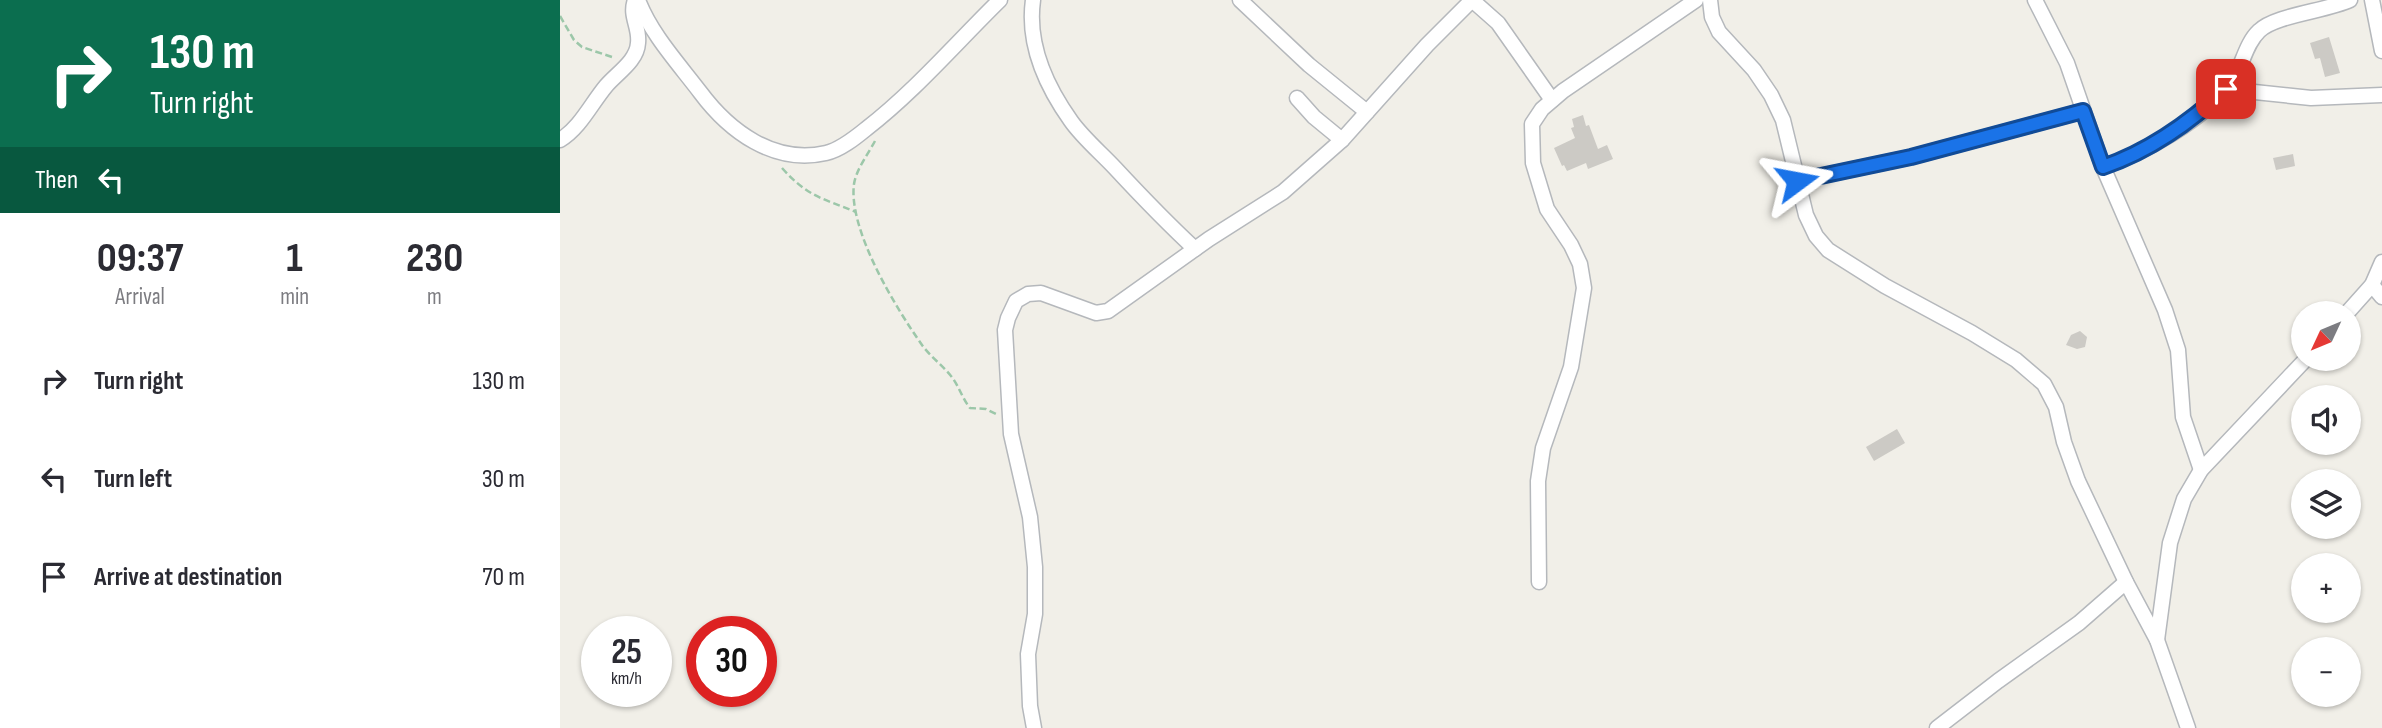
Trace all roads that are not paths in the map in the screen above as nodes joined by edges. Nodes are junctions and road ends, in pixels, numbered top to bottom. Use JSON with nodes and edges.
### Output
{"nodes":[{"id":1,"x":637,"y":0,"type":"edge"},
{"id":2,"x":1000,"y":0,"type":"edge"},
{"id":3,"x":1033,"y":0,"type":"edge"},
{"id":4,"x":1240,"y":0,"type":"edge"},
{"id":5,"x":1472,"y":0,"type":"edge"},
{"id":6,"x":1696,"y":0,"type":"edge"},
{"id":7,"x":1710,"y":0,"type":"edge"},
{"id":8,"x":2035,"y":0,"type":"edge"},
{"id":9,"x":2350,"y":0,"type":"edge"},
{"id":10,"x":2372,"y":0,"type":"edge"},
{"id":11,"x":2382,"y":51,"type":"edge"},
{"id":12,"x":2226,"y":89,"type":"junction"},
{"id":13,"x":2382,"y":95,"type":"edge"},
{"id":14,"x":1297,"y":98,"type":"dead end"},
{"id":15,"x":1552,"y":100,"type":"junction"},
{"id":16,"x":2083,"y":111,"type":"junction"},
{"id":17,"x":1367,"y":112,"type":"junction"},
{"id":18,"x":1342,"y":140,"type":"junction"},
{"id":19,"x":561,"y":143,"type":"edge"},
{"id":20,"x":2103,"y":167,"type":"junction"},
{"id":21,"x":1797,"y":181,"type":"junction"},
{"id":22,"x":1195,"y":249,"type":"junction"},
{"id":23,"x":2382,"y":262,"type":"edge"},
{"id":24,"x":2377,"y":291,"type":"edge"},
{"id":25,"x":2361,"y":303,"type":"edge"},
{"id":26,"x":2295,"y":371,"type":"edge"},
{"id":27,"x":2201,"y":470,"type":"junction"},
{"id":28,"x":1539,"y":582,"type":"dead end"},
{"id":29,"x":2126,"y":582,"type":"junction"},
{"id":30,"x":2157,"y":640,"type":"junction"},
{"id":31,"x":1034,"y":728,"type":"edge"},
{"id":32,"x":1937,"y":728,"type":"edge"},
{"id":33,"x":2188,"y":728,"type":"edge"}],
"edges":[{"from":1,"to":2,"type":"street"},
{"from":1,"to":19,"type":"street"},
{"from":3,"to":22,"type":"street"},
{"from":4,"to":17,"type":"street"},
{"from":5,"to":15,"type":"street"},
{"from":5,"to":17,"type":"street"},
{"from":6,"to":15,"type":"street"},
{"from":7,"to":21,"type":"street"},
{"from":8,"to":16,"type":"street"},
{"from":9,"to":12,"type":"street"},
{"from":10,"to":11,"type":"street"},
{"from":12,"to":13,"type":"street"},
{"from":12,"to":20,"type":"street"},
{"from":14,"to":18,"type":"street"},
{"from":15,"to":28,"type":"street"},
{"from":16,"to":20,"type":"street"},
{"from":16,"to":21,"type":"street"},
{"from":17,"to":18,"type":"street"},
{"from":18,"to":22,"type":"street"},
{"from":20,"to":27,"type":"street"},
{"from":21,"to":29,"type":"street"},
{"from":22,"to":31,"type":"street"},
{"from":23,"to":24,"type":"street"},
{"from":24,"to":25,"type":"street"},
{"from":26,"to":27,"type":"street"},
{"from":27,"to":30,"type":"street"},
{"from":29,"to":30,"type":"street"},
{"from":29,"to":32,"type":"street"},
{"from":30,"to":33,"type":"street"}]}
